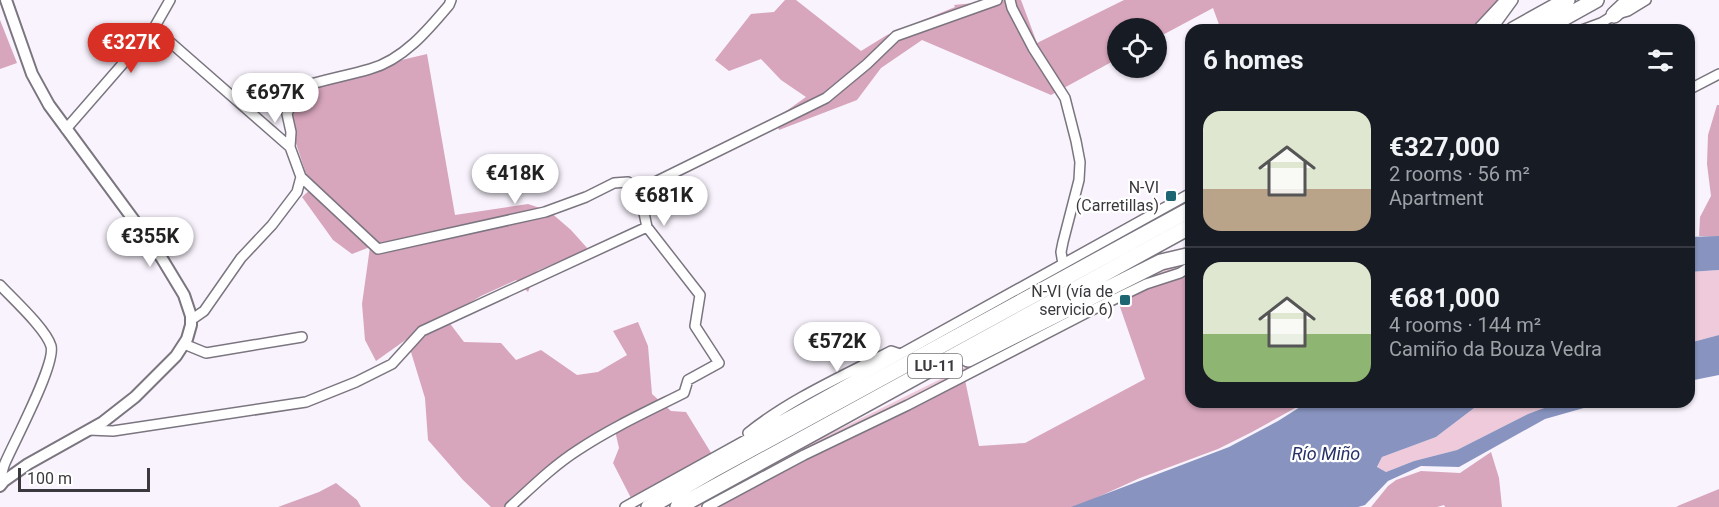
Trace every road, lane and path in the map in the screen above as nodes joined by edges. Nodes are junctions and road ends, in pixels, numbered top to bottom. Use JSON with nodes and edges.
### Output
{"nodes":[{"id":1,"x":6,"y":0,"type":"edge"},
{"id":2,"x":170,"y":0,"type":"edge"},
{"id":3,"x":451,"y":0,"type":"edge"},
{"id":4,"x":997,"y":0,"type":"edge"},
{"id":5,"x":1010,"y":0,"type":"edge"},
{"id":6,"x":1505,"y":0,"type":"edge"},
{"id":7,"x":1513,"y":0,"type":"edge"},
{"id":8,"x":1567,"y":0,"type":"edge"},
{"id":9,"x":1596,"y":0,"type":"edge"},
{"id":10,"x":1630,"y":0,"type":"edge"},
{"id":11,"x":1646,"y":0,"type":"edge"},
{"id":12,"x":1614,"y":15,"type":"junction"},
{"id":13,"x":1483,"y":24,"type":"edge"},
{"id":14,"x":1494,"y":24,"type":"edge"},
{"id":15,"x":1524,"y":24,"type":"edge"},
{"id":16,"x":1553,"y":24,"type":"edge"},
{"id":17,"x":1598,"y":24,"type":"edge"},
{"id":18,"x":154,"y":28,"type":"junction"},
{"id":19,"x":1719,"y":74,"type":"edge"},
{"id":20,"x":1695,"y":86,"type":"edge"},
{"id":21,"x":66,"y":129,"type":"junction"},
{"id":22,"x":290,"y":147,"type":"junction"},
{"id":23,"x":301,"y":177,"type":"junction"},
{"id":24,"x":639,"y":190,"type":"junction"},
{"id":25,"x":1185,"y":196,"type":"edge"},
{"id":26,"x":1185,"y":212,"type":"edge"},
{"id":27,"x":647,"y":227,"type":"junction"},
{"id":28,"x":1185,"y":229,"type":"edge"},
{"id":29,"x":1185,"y":256,"type":"edge"},
{"id":30,"x":1063,"y":264,"type":"junction"},
{"id":31,"x":1185,"y":270,"type":"edge"},
{"id":32,"x":0,"y":285,"type":"edge"},
{"id":33,"x":191,"y":320,"type":"junction"},
{"id":34,"x":302,"y":337,"type":"dead end"},
{"id":35,"x":184,"y":344,"type":"junction"},
{"id":36,"x":822,"y":428,"type":"junction"},
{"id":37,"x":89,"y":430,"type":"junction"},
{"id":38,"x":0,"y":485,"type":"edge"},
{"id":39,"x":510,"y":507,"type":"edge"},
{"id":40,"x":625,"y":507,"type":"edge"},
{"id":41,"x":649,"y":507,"type":"edge"},
{"id":42,"x":678,"y":507,"type":"edge"},
{"id":43,"x":707,"y":507,"type":"edge"}],
"edges":[{"from":1,"to":21,"type":"street"},
{"from":2,"to":18,"type":"street"},
{"from":3,"to":22,"type":"street"},
{"from":4,"to":24,"type":"street"},
{"from":5,"to":30,"type":"street"},
{"from":6,"to":13,"type":"street"},
{"from":7,"to":14,"type":"street"},
{"from":8,"to":15,"type":"highway"},
{"from":9,"to":16,"type":"highway"},
{"from":10,"to":12,"type":"highway"},
{"from":11,"to":12,"type":"street"},
{"from":12,"to":17,"type":"street"},
{"from":18,"to":21,"type":"street"},
{"from":18,"to":22,"type":"street"},
{"from":19,"to":20,"type":"street"},
{"from":21,"to":33,"type":"street"},
{"from":22,"to":23,"type":"street"},
{"from":23,"to":24,"type":"street"},
{"from":23,"to":33,"type":"street"},
{"from":24,"to":27,"type":"street"},
{"from":25,"to":30,"type":"street"},
{"from":26,"to":41,"type":"highway","number":"LU-11"},
{"from":27,"to":37,"type":"street"},
{"from":27,"to":39,"type":"street"},
{"from":28,"to":36,"type":"highway","number":"LU-11"},
{"from":29,"to":36,"type":"highway"},
{"from":30,"to":40,"type":"street"},
{"from":31,"to":43,"type":"street"},
{"from":32,"to":38,"type":"street"},
{"from":33,"to":35,"type":"street"},
{"from":34,"to":35,"type":"street"},
{"from":35,"to":37,"type":"street"},
{"from":36,"to":42,"type":"highway","number":"LU-11"},
{"from":37,"to":38,"type":"street"}]}
